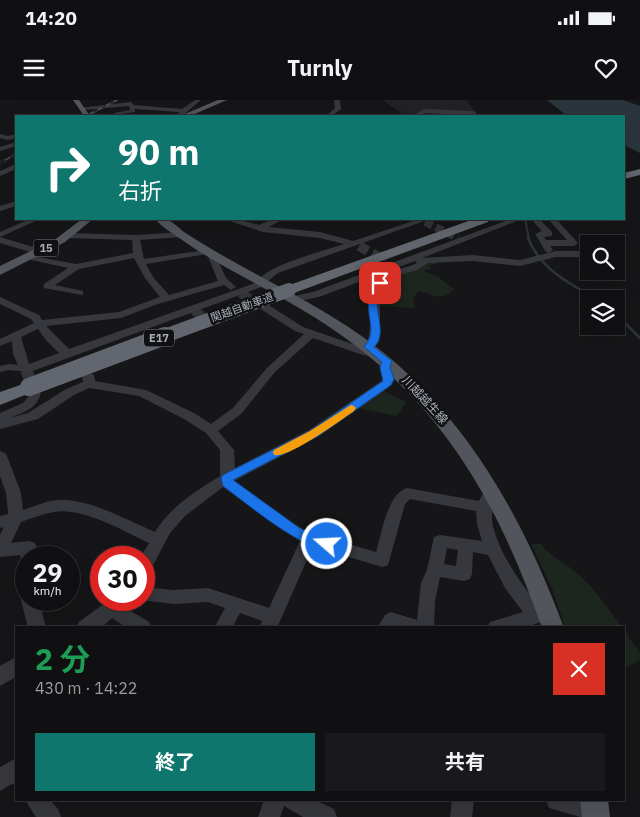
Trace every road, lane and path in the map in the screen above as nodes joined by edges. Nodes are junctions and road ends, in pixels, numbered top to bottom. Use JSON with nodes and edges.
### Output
{"nodes":[{"id":1,"x":76,"y":100,"type":"edge"},
{"id":2,"x":146,"y":100,"type":"edge"},
{"id":3,"x":198,"y":100,"type":"edge"},
{"id":4,"x":224,"y":100,"type":"edge"},
{"id":5,"x":337,"y":100,"type":"edge"},
{"id":6,"x":132,"y":106,"type":"junction"},
{"id":7,"x":82,"y":108,"type":"junction"},
{"id":8,"x":182,"y":114,"type":"edge"},
{"id":9,"x":86,"y":115,"type":"edge"},
{"id":10,"x":119,"y":115,"type":"edge"},
{"id":11,"x":330,"y":115,"type":"edge"},
{"id":12,"x":416,"y":115,"type":"edge"},
{"id":13,"x":475,"y":115,"type":"edge"},
{"id":14,"x":0,"y":136,"type":"edge"},
{"id":15,"x":15,"y":136,"type":"edge"},
{"id":16,"x":15,"y":144,"type":"edge"},
{"id":17,"x":0,"y":149,"type":"edge"},
{"id":18,"x":15,"y":166,"type":"edge"},
{"id":19,"x":640,"y":166,"type":"edge"},
{"id":20,"x":625,"y":170,"type":"edge"},
{"id":21,"x":640,"y":172,"type":"edge"},
{"id":22,"x":0,"y":174,"type":"edge"},
{"id":23,"x":15,"y":174,"type":"edge"},
{"id":24,"x":625,"y":176,"type":"edge"},
{"id":25,"x":0,"y":178,"type":"edge"},
{"id":26,"x":15,"y":204,"type":"edge"},
{"id":27,"x":0,"y":209,"type":"edge"},
{"id":28,"x":34,"y":220,"type":"edge"},
{"id":29,"x":87,"y":220,"type":"edge"},
{"id":30,"x":161,"y":220,"type":"edge"},
{"id":31,"x":232,"y":220,"type":"edge"},
{"id":32,"x":277,"y":220,"type":"edge"},
{"id":33,"x":458,"y":220,"type":"edge"},
{"id":34,"x":481,"y":220,"type":"edge"},
{"id":35,"x":515,"y":220,"type":"edge"},
{"id":36,"x":536,"y":220,"type":"edge"},
{"id":37,"x":553,"y":220,"type":"edge"},
{"id":38,"x":419,"y":221,"type":"edge"},
{"id":39,"x":260,"y":228,"type":"junction"},
{"id":40,"x":181,"y":234,"type":"junction"},
{"id":41,"x":0,"y":235,"type":"edge"},
{"id":42,"x":70,"y":235,"type":"junction"},
{"id":43,"x":136,"y":238,"type":"junction"},
{"id":44,"x":0,"y":240,"type":"edge"},
{"id":45,"x":198,"y":244,"type":"junction"},
{"id":46,"x":543,"y":244,"type":"junction"},
{"id":47,"x":356,"y":245,"type":"junction"},
{"id":48,"x":210,"y":252,"type":"junction"},
{"id":49,"x":35,"y":254,"type":"junction"},
{"id":50,"x":556,"y":254,"type":"junction"},
{"id":51,"x":580,"y":254,"type":"edge"},
{"id":52,"x":138,"y":257,"type":"junction"},
{"id":53,"x":407,"y":260,"type":"junction"},
{"id":54,"x":424,"y":262,"type":"junction"},
{"id":55,"x":76,"y":267,"type":"junction"},
{"id":56,"x":0,"y":271,"type":"edge"},
{"id":57,"x":225,"y":282,"type":"junction"},
{"id":58,"x":279,"y":289,"type":"junction"},
{"id":59,"x":80,"y":293,"type":"dead end"},
{"id":60,"x":241,"y":293,"type":"junction"},
{"id":61,"x":166,"y":298,"type":"junction"},
{"id":62,"x":0,"y":300,"type":"edge"},
{"id":63,"x":261,"y":307,"type":"junction"},
{"id":64,"x":40,"y":323,"type":"junction"},
{"id":65,"x":15,"y":334,"type":"junction"},
{"id":66,"x":311,"y":334,"type":"junction"},
{"id":67,"x":0,"y":343,"type":"edge"},
{"id":68,"x":67,"y":354,"type":"junction"},
{"id":69,"x":378,"y":354,"type":"junction"},
{"id":70,"x":0,"y":369,"type":"edge"},
{"id":71,"x":86,"y":376,"type":"junction"},
{"id":72,"x":29,"y":381,"type":"junction"},
{"id":73,"x":0,"y":386,"type":"edge"},
{"id":74,"x":0,"y":398,"type":"edge"},
{"id":75,"x":0,"y":417,"type":"edge"},
{"id":76,"x":0,"y":425,"type":"edge"},
{"id":77,"x":211,"y":430,"type":"junction"},
{"id":78,"x":1,"y":463,"type":"edge"},
{"id":79,"x":227,"y":478,"type":"junction"},
{"id":80,"x":494,"y":493,"type":"junction"},
{"id":81,"x":482,"y":506,"type":"junction"},
{"id":82,"x":16,"y":517,"type":"junction"},
{"id":83,"x":0,"y":522,"type":"edge"},
{"id":84,"x":309,"y":539,"type":"junction"},
{"id":85,"x":158,"y":540,"type":"junction"},
{"id":86,"x":466,"y":544,"type":"junction"},
{"id":87,"x":155,"y":546,"type":"edge"},
{"id":88,"x":15,"y":548,"type":"edge"},
{"id":89,"x":493,"y":549,"type":"junction"},
{"id":90,"x":0,"y":550,"type":"edge"},
{"id":91,"x":435,"y":570,"type":"junction"},
{"id":92,"x":155,"y":595,"type":"edge"},
{"id":93,"x":235,"y":605,"type":"junction"},
{"id":94,"x":33,"y":611,"type":"edge"},
{"id":95,"x":109,"y":611,"type":"edge"},
{"id":96,"x":124,"y":611,"type":"edge"},
{"id":97,"x":546,"y":618,"type":"edge"},
{"id":98,"x":271,"y":622,"type":"edge"},
{"id":99,"x":36,"y":626,"type":"edge"},
{"id":100,"x":88,"y":626,"type":"edge"},
{"id":101,"x":141,"y":626,"type":"edge"},
{"id":102,"x":224,"y":626,"type":"edge"},
{"id":103,"x":387,"y":626,"type":"edge"},
{"id":104,"x":410,"y":626,"type":"edge"},
{"id":105,"x":425,"y":626,"type":"edge"},
{"id":106,"x":506,"y":626,"type":"edge"},
{"id":107,"x":15,"y":667,"type":"edge"},
{"id":108,"x":0,"y":677,"type":"edge"},
{"id":109,"x":15,"y":774,"type":"edge"},
{"id":110,"x":0,"y":780,"type":"edge"},
{"id":111,"x":37,"y":801,"type":"edge"},
{"id":112,"x":275,"y":801,"type":"edge"},
{"id":113,"x":294,"y":801,"type":"edge"},
{"id":114,"x":463,"y":801,"type":"edge"},
{"id":115,"x":561,"y":801,"type":"edge"},
{"id":116,"x":595,"y":809,"type":"edge"},
{"id":117,"x":50,"y":817,"type":"edge"},
{"id":118,"x":269,"y":817,"type":"edge"},
{"id":119,"x":326,"y":817,"type":"edge"},
{"id":120,"x":460,"y":817,"type":"edge"}],
"edges":[{"from":1,"to":7,"type":"main road"},
{"from":2,"to":6,"type":"street"},
{"from":3,"to":8,"type":"street"},
{"from":4,"to":8,"type":"main road"},
{"from":5,"to":11,"type":"street"},
{"from":6,"to":7,"type":"street"},
{"from":6,"to":8,"type":"street"},
{"from":6,"to":10,"type":"street"},
{"from":7,"to":9,"type":"main road"},
{"from":12,"to":13,"type":"street"},
{"from":14,"to":15,"type":"street"},
{"from":16,"to":17,"type":"street"},
{"from":18,"to":22,"type":"street"},
{"from":19,"to":20,"type":"highway"},
{"from":21,"to":24,"type":"highway"},
{"from":23,"to":25,"type":"street"},
{"from":26,"to":27,"type":"street"},
{"from":28,"to":41,"type":"street"},
{"from":29,"to":42,"type":"main road","number":"15"},
{"from":30,"to":40,"type":"main road","name":"川越越生線"},
{"from":31,"to":39,"type":"street"},
{"from":32,"to":39,"type":"street"},
{"from":33,"to":58,"type":"highway","name":"関越自動車道","number":"E17"},
{"from":34,"to":58,"type":"highway","name":"関越自動車道","number":"E17"},
{"from":35,"to":53,"type":"street"},
{"from":36,"to":46,"type":"street"},
{"from":37,"to":46,"type":"street"},
{"from":38,"to":47,"type":"street"},
{"from":39,"to":47,"type":"street"},
{"from":40,"to":43,"type":"street"},
{"from":40,"to":45,"type":"main road","name":"川越越生線"},
{"from":42,"to":43,"type":"street"},
{"from":42,"to":49,"type":"main road","number":"15"},
{"from":43,"to":52,"type":"street"},
{"from":44,"to":49,"type":"street"},
{"from":45,"to":48,"type":"main road","name":"川越越生線"},
{"from":45,"to":52,"type":"street"},
{"from":46,"to":50,"type":"street"},
{"from":47,"to":58,"type":"street"},
{"from":48,"to":52,"type":"street"},
{"from":48,"to":57,"type":"street"},
{"from":48,"to":58,"type":"main road","name":"川越越生線"},
{"from":49,"to":55,"type":"street"},
{"from":49,"to":56,"type":"main road","number":"15"},
{"from":50,"to":51,"type":"street"},
{"from":50,"to":54,"type":"street"},
{"from":52,"to":55,"type":"street"},
{"from":52,"to":61,"type":"street"},
{"from":53,"to":54,"type":"street"},
{"from":53,"to":58,"type":"street"},
{"from":54,"to":69,"type":"street"},
{"from":55,"to":59,"type":"street"},
{"from":57,"to":60,"type":"street"},
{"from":57,"to":61,"type":"street"},
{"from":58,"to":60,"type":"street"},
{"from":58,"to":63,"type":"street"},
{"from":58,"to":69,"type":"main road","name":"川越越生線"},
{"from":58,"to":72,"type":"highway","name":"関越自動車道","number":"E17","bridge":true},
{"from":60,"to":68,"type":"street"},
{"from":61,"to":64,"type":"street"},
{"from":62,"to":64,"type":"street"},
{"from":63,"to":66,"type":"street"},
{"from":63,"to":71,"type":"street"},
{"from":64,"to":65,"type":"street"},
{"from":64,"to":68,"type":"street"},
{"from":65,"to":67,"type":"street"},
{"from":65,"to":72,"type":"street"},
{"from":66,"to":69,"type":"street"},
{"from":66,"to":77,"type":"street"},
{"from":68,"to":72,"type":"street"},
{"from":69,"to":79,"type":"street"},
{"from":69,"to":80,"type":"main road","name":"川越越生線"},
{"from":70,"to":72,"type":"street"},
{"from":71,"to":72,"type":"street"},
{"from":71,"to":76,"type":"street"},
{"from":71,"to":77,"type":"street"},
{"from":72,"to":73,"type":"highway","name":"関越自動車道","number":"E17"},
{"from":72,"to":74,"type":"highway"},
{"from":72,"to":75,"type":"street"},
{"from":77,"to":79,"type":"street"},
{"from":78,"to":82,"type":"street"},
{"from":79,"to":84,"type":"street"},
{"from":79,"to":85,"type":"street"},
{"from":80,"to":81,"type":"street"},
{"from":80,"to":97,"type":"main road","name":"川越越生線"},
{"from":81,"to":84,"type":"street"},
{"from":81,"to":89,"type":"street"},
{"from":82,"to":83,"type":"street"},
{"from":82,"to":85,"type":"street"},
{"from":82,"to":90,"type":"street"},
{"from":84,"to":98,"type":"street"},
{"from":85,"to":87,"type":"street"},
{"from":86,"to":89,"type":"street"},
{"from":86,"to":91,"type":"street"},
{"from":86,"to":91,"type":"street"},
{"from":88,"to":90,"type":"street"},
{"from":89,"to":97,"type":"street"},
{"from":91,"to":105,"type":"street"},
{"from":92,"to":93,"type":"street"},
{"from":93,"to":98,"type":"street"},
{"from":93,"to":102,"type":"street"},
{"from":94,"to":99,"type":"street"},
{"from":95,"to":100,"type":"street"},
{"from":96,"to":101,"type":"street"},
{"from":97,"to":106,"type":"street"},
{"from":103,"to":104,"type":"street"},
{"from":107,"to":108,"type":"street"},
{"from":109,"to":110,"type":"street"},
{"from":111,"to":117,"type":"street"},
{"from":112,"to":118,"type":"street"},
{"from":113,"to":119,"type":"street"},
{"from":114,"to":120,"type":"street"},
{"from":115,"to":116,"type":"street"}]}
